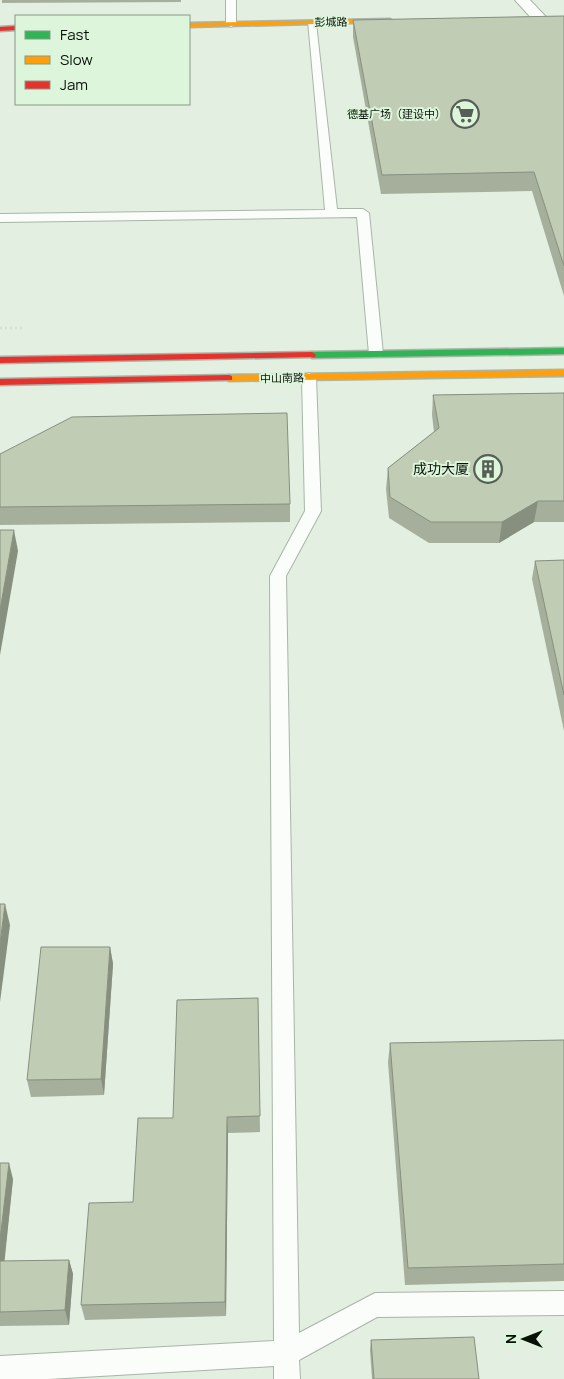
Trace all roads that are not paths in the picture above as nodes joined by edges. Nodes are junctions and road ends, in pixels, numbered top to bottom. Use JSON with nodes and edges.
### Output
{"nodes":[{"id":1,"x":231,"y":0,"type":"edge"},
{"id":2,"x":522,"y":0,"type":"edge"},
{"id":3,"x":543,"y":18,"type":"joint"},
{"id":4,"x":519,"y":19,"type":"edge"},
{"id":5,"x":400,"y":21,"type":"edge"},
{"id":6,"x":311,"y":23,"type":"junction"},
{"id":7,"x":231,"y":24,"type":"junction"},
{"id":8,"x":190,"y":25,"type":"edge"},
{"id":9,"x":15,"y":28,"type":"edge"},
{"id":10,"x":0,"y":29,"type":"edge"},
{"id":11,"x":331,"y":213,"type":"junction"},
{"id":12,"x":0,"y":218,"type":"edge"},
{"id":13,"x":564,"y":351,"type":"edge"},
{"id":14,"x":376,"y":354,"type":"junction"},
{"id":15,"x":0,"y":360,"type":"edge"},
{"id":16,"x":564,"y":373,"type":"edge"},
{"id":17,"x":308,"y":377,"type":"junction"},
{"id":18,"x":0,"y":382,"type":"edge"},
{"id":19,"x":564,"y":1303,"type":"edge"},
{"id":20,"x":287,"y":1353,"type":"junction"},
{"id":21,"x":0,"y":1369,"type":"edge"},
{"id":22,"x":287,"y":1379,"type":"edge"}],
"edges":[{"from":1,"to":7,"type":"lane"},
{"from":2,"to":3,"type":"street"},
{"from":3,"to":4,"type":"main road"},
{"from":5,"to":6,"type":"main road","name":"彭城路"},
{"from":6,"to":7,"type":"main road","name":"彭城路"},
{"from":6,"to":11,"type":"lane"},
{"from":7,"to":8,"type":"main road","name":"彭城路"},
{"from":9,"to":10,"type":"main road"},
{"from":11,"to":12,"type":"lane"},
{"from":11,"to":14,"type":"lane"},
{"from":13,"to":14,"type":"main road","name":"中山南路"},
{"from":14,"to":15,"type":"main road","name":"中山南路"},
{"from":16,"to":17,"type":"main road","name":"中山南路"},
{"from":17,"to":18,"type":"main road","name":"中山南路"},
{"from":17,"to":20,"type":"lane"},
{"from":19,"to":20,"type":"lane"},
{"from":20,"to":21,"type":"lane"},
{"from":20,"to":22,"type":"lane"}]}
